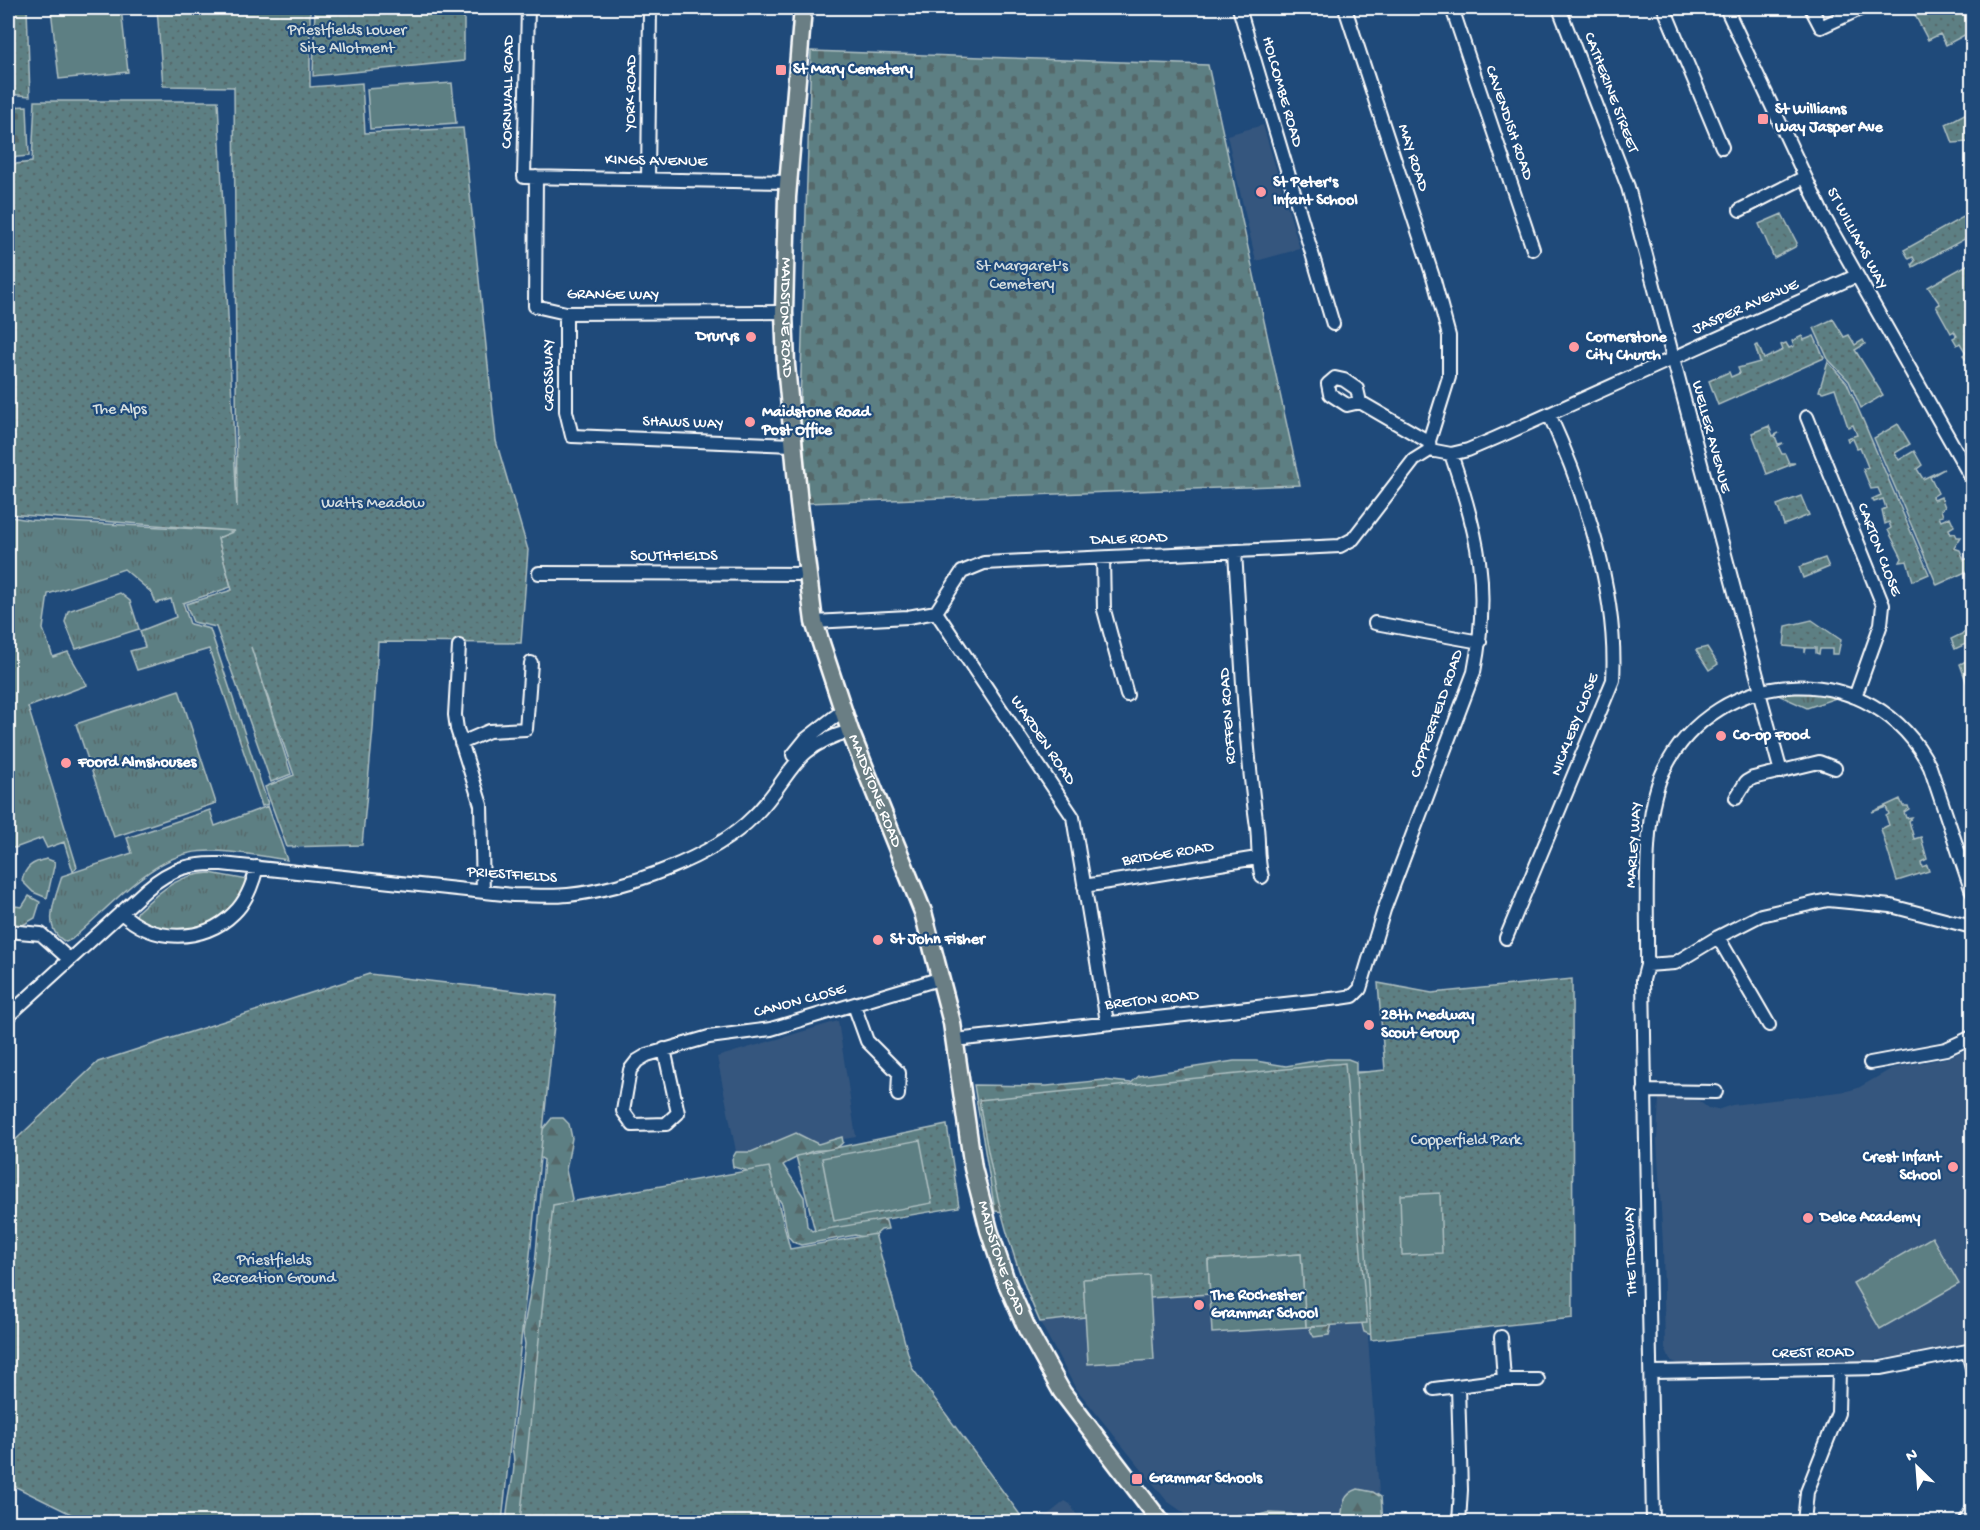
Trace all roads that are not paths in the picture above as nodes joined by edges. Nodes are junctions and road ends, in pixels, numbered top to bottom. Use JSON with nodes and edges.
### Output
{"nodes":[{"id":1,"x":528,"y":8,"type":"edge"},
{"id":2,"x":650,"y":8,"type":"edge"},
{"id":3,"x":803,"y":8,"type":"edge"},
{"id":4,"x":1239,"y":8,"type":"edge"},
{"id":5,"x":1345,"y":8,"type":"edge"},
{"id":6,"x":1452,"y":8,"type":"edge"},
{"id":7,"x":1559,"y":8,"type":"edge"},
{"id":8,"x":1664,"y":8,"type":"edge"},
{"id":9,"x":1726,"y":8,"type":"edge"},
{"id":10,"x":1811,"y":8,"type":"edge"},
{"id":11,"x":1862,"y":8,"type":"edge"},
{"id":12,"x":1722,"y":147,"type":"dead end"},
{"id":13,"x":530,"y":177,"type":"junction"},
{"id":14,"x":1804,"y":177,"type":"junction"},
{"id":15,"x":648,"y":179,"type":"junction"},
{"id":16,"x":788,"y":182,"type":"junction"},
{"id":17,"x":1628,"y":191,"type":"joint"},
{"id":18,"x":1740,"y":210,"type":"dead end"},
{"id":19,"x":1533,"y":249,"type":"dead end"},
{"id":20,"x":1856,"y":276,"type":"junction"},
{"id":21,"x":784,"y":312,"type":"junction"},
{"id":22,"x":566,"y":313,"type":"junction"},
{"id":23,"x":1333,"y":324,"type":"dead end"},
{"id":24,"x":1672,"y":359,"type":"junction"},
{"id":25,"x":1360,"y":402,"type":"dead end"},
{"id":26,"x":1549,"y":414,"type":"junction"},
{"id":27,"x":1807,"y":417,"type":"dead end"},
{"id":28,"x":572,"y":436,"type":"joint"},
{"id":29,"x":793,"y":445,"type":"junction"},
{"id":30,"x":1429,"y":446,"type":"junction"},
{"id":31,"x":1451,"y":454,"type":"junction"},
{"id":32,"x":1972,"y":479,"type":"edge"},
{"id":33,"x":1235,"y":552,"type":"junction"},
{"id":34,"x":1103,"y":558,"type":"junction"},
{"id":35,"x":539,"y":573,"type":"dead end"},
{"id":36,"x":808,"y":574,"type":"junction"},
{"id":37,"x":936,"y":612,"type":"junction"},
{"id":38,"x":814,"y":622,"type":"junction"},
{"id":39,"x":1375,"y":623,"type":"dead end"},
{"id":40,"x":1480,"y":642,"type":"junction"},
{"id":41,"x":459,"y":646,"type":"dead end"},
{"id":42,"x":531,"y":663,"type":"dead end"},
{"id":43,"x":1760,"y":691,"type":"junction"},
{"id":44,"x":1126,"y":695,"type":"dead end"},
{"id":45,"x":1855,"y":697,"type":"junction"},
{"id":46,"x":842,"y":711,"type":"junction"},
{"id":47,"x":850,"y":731,"type":"junction"},
{"id":48,"x":461,"y":743,"type":"junction"},
{"id":49,"x":793,"y":765,"type":"junction"},
{"id":50,"x":1834,"y":768,"type":"dead end"},
{"id":51,"x":1781,"y":772,"type":"junction"},
{"id":52,"x":1736,"y":798,"type":"dead end"},
{"id":53,"x":1257,"y":858,"type":"junction"},
{"id":54,"x":257,"y":867,"type":"junction"},
{"id":55,"x":1262,"y":877,"type":"dead end"},
{"id":56,"x":1084,"y":886,"type":"junction"},
{"id":57,"x":483,"y":892,"type":"junction"},
{"id":58,"x":1972,"y":892,"type":"edge"},
{"id":59,"x":121,"y":912,"type":"junction"},
{"id":60,"x":1972,"y":927,"type":"edge"},
{"id":61,"x":8,"y":931,"type":"edge"},
{"id":62,"x":1718,"y":937,"type":"junction"},
{"id":63,"x":1506,"y":938,"type":"dead end"},
{"id":64,"x":69,"y":959,"type":"junction"},
{"id":65,"x":1647,"y":965,"type":"junction"},
{"id":66,"x":942,"y":978,"type":"junction"},
{"id":67,"x":1643,"y":980,"type":"joint"},
{"id":68,"x":1353,"y":996,"type":"joint"},
{"id":69,"x":854,"y":1005,"type":"junction"},
{"id":70,"x":8,"y":1016,"type":"edge"},
{"id":71,"x":1107,"y":1022,"type":"junction"},
{"id":72,"x":1769,"y":1025,"type":"dead end"},
{"id":73,"x":1972,"y":1037,"type":"edge"},
{"id":74,"x":955,"y":1040,"type":"junction"},
{"id":75,"x":664,"y":1049,"type":"junction"},
{"id":76,"x":1870,"y":1063,"type":"dead end"},
{"id":77,"x":1644,"y":1091,"type":"junction"},
{"id":78,"x":1716,"y":1092,"type":"dead end"},
{"id":79,"x":898,"y":1095,"type":"dead end"},
{"id":80,"x":1501,"y":1337,"type":"dead end"},
{"id":81,"x":1970,"y":1351,"type":"edge"},
{"id":82,"x":1972,"y":1368,"type":"edge"},
{"id":83,"x":1839,"y":1370,"type":"junction"},
{"id":84,"x":1652,"y":1372,"type":"junction"},
{"id":85,"x":1504,"y":1380,"type":"junction"},
{"id":86,"x":1538,"y":1380,"type":"dead end"},
{"id":87,"x":1458,"y":1387,"type":"junction"},
{"id":88,"x":1434,"y":1389,"type":"dead end"},
{"id":89,"x":1972,"y":1510,"type":"edge"},
{"id":90,"x":1161,"y":1522,"type":"edge"},
{"id":91,"x":1459,"y":1522,"type":"edge"},
{"id":92,"x":1653,"y":1522,"type":"edge"},
{"id":93,"x":1804,"y":1522,"type":"edge"},
{"id":94,"x":1965,"y":1522,"type":"edge"}],
"edges":[{"from":1,"to":13,"type":"street","name":"CORNWALL ROAD"},
{"from":2,"to":15,"type":"street","name":"YORK ROAD"},
{"from":3,"to":16,"type":"main road","name":"MAIDSTONE ROAD"},
{"from":4,"to":23,"type":"street","name":"HOLCOMBE ROAD"},
{"from":5,"to":30,"type":"street","name":"MAY ROAD"},
{"from":6,"to":19,"type":"street","name":"CAVENDISH ROAD"},
{"from":7,"to":17,"type":"street","name":"CATHERINE STREET"},
{"from":8,"to":12,"type":"street"},
{"from":9,"to":14,"type":"street","name":"ST WILLIAMS WAY"},
{"from":10,"to":11,"type":"street"},
{"from":13,"to":15,"type":"street","name":"KINGS AVENUE"},
{"from":13,"to":22,"type":"street","name":"GRANGE WAY"},
{"from":14,"to":18,"type":"street"},
{"from":14,"to":20,"type":"street","name":"ST WILLIAMS WAY"},
{"from":15,"to":16,"type":"street","name":"KINGS AVENUE"},
{"from":16,"to":21,"type":"main road","name":"MAIDSTONE ROAD"},
{"from":17,"to":24,"type":"street","name":"WELLER AVENUE"},
{"from":20,"to":24,"type":"street","name":"JASPER AVENUE"},
{"from":20,"to":32,"type":"street","name":"ST WILLIAMS WAY"},
{"from":21,"to":22,"type":"street","name":"GRANGE WAY"},
{"from":21,"to":29,"type":"main road","name":"MAIDSTONE ROAD"},
{"from":22,"to":28,"type":"street","name":"CROSSWAY"},
{"from":24,"to":26,"type":"street","name":"JASPER AVENUE"},
{"from":24,"to":43,"type":"street","name":"WELLER AVENUE"},
{"from":25,"to":30,"type":"street"},
{"from":26,"to":31,"type":"street","name":"JASPER AVENUE"},
{"from":26,"to":63,"type":"street","name":"NICKLEBY CLOSE"},
{"from":27,"to":45,"type":"street","name":"CARTON CLOSE"},
{"from":28,"to":29,"type":"street","name":"SHAWS WAY"},
{"from":29,"to":36,"type":"main road","name":"MAIDSTONE ROAD"},
{"from":30,"to":31,"type":"street"},
{"from":30,"to":33,"type":"street","name":"DALE ROAD"},
{"from":31,"to":40,"type":"street","name":"COPPERFIELD ROAD"},
{"from":33,"to":34,"type":"street","name":"DALE ROAD"},
{"from":33,"to":53,"type":"street","name":"ROFFEN ROAD"},
{"from":34,"to":37,"type":"street","name":"DALE ROAD"},
{"from":34,"to":44,"type":"street"},
{"from":35,"to":36,"type":"street","name":"SOUTHFIELDS"},
{"from":36,"to":38,"type":"main road","name":"MAIDSTONE ROAD"},
{"from":37,"to":38,"type":"street"},
{"from":37,"to":56,"type":"street","name":"WARDEN ROAD"},
{"from":38,"to":46,"type":"main road","name":"MAIDSTONE ROAD"},
{"from":39,"to":40,"type":"street"},
{"from":40,"to":68,"type":"street","name":"COPPERFIELD ROAD"},
{"from":41,"to":48,"type":"street"},
{"from":42,"to":48,"type":"street"},
{"from":43,"to":45,"type":"street","name":"MARLEY WAY"},
{"from":43,"to":51,"type":"street","name":"WELLER AVENUE"},
{"from":43,"to":65,"type":"street","name":"MARLEY WAY"},
{"from":45,"to":58,"type":"street","name":"MARLEY WAY"},
{"from":46,"to":47,"type":"main road","name":"MAIDSTONE ROAD"},
{"from":46,"to":49,"type":"street","name":"PRIESTFIELDS"},
{"from":47,"to":49,"type":"street","name":"PRIESTFIELDS"},
{"from":47,"to":66,"type":"main road","name":"MAIDSTONE ROAD"},
{"from":48,"to":57,"type":"street"},
{"from":49,"to":57,"type":"street","name":"PRIESTFIELDS"},
{"from":50,"to":51,"type":"street"},
{"from":51,"to":52,"type":"street"},
{"from":53,"to":55,"type":"street","name":"ROFFEN ROAD"},
{"from":53,"to":56,"type":"street","name":"BRIDGE ROAD"},
{"from":54,"to":57,"type":"street","name":"PRIESTFIELDS"},
{"from":54,"to":59,"type":"street","name":"PRIESTFIELDS"},
{"from":54,"to":59,"type":"street"},
{"from":56,"to":71,"type":"street","name":"WARDEN ROAD"},
{"from":59,"to":64,"type":"street","name":"PRIESTFIELDS"},
{"from":60,"to":62,"type":"street"},
{"from":61,"to":64,"type":"street"},
{"from":62,"to":65,"type":"street"},
{"from":62,"to":72,"type":"street"},
{"from":64,"to":70,"type":"street","name":"PRIESTFIELDS"},
{"from":65,"to":67,"type":"street","name":"MARLEY WAY"},
{"from":66,"to":69,"type":"street","name":"CANON CLOSE"},
{"from":66,"to":74,"type":"main road","name":"MAIDSTONE ROAD"},
{"from":67,"to":77,"type":"street","name":"THE TIDEWAY"},
{"from":68,"to":71,"type":"street","name":"BRETON ROAD"},
{"from":69,"to":75,"type":"street","name":"CANON CLOSE"},
{"from":69,"to":79,"type":"street"},
{"from":71,"to":74,"type":"street","name":"BRETON ROAD"},
{"from":73,"to":76,"type":"street"},
{"from":74,"to":90,"type":"main road","name":"MAIDSTONE ROAD"},
{"from":75,"to":75,"type":"street","name":"CANON CLOSE"},
{"from":77,"to":78,"type":"street"},
{"from":77,"to":84,"type":"street","name":"THE TIDEWAY"},
{"from":80,"to":85,"type":"street"},
{"from":81,"to":82,"type":"street"},
{"from":81,"to":83,"type":"street","name":"CREST ROAD"},
{"from":83,"to":84,"type":"street","name":"CREST ROAD"},
{"from":83,"to":93,"type":"street"},
{"from":84,"to":92,"type":"street","name":"THE TIDEWAY"},
{"from":85,"to":86,"type":"street"},
{"from":85,"to":87,"type":"street"},
{"from":87,"to":88,"type":"street"},
{"from":87,"to":91,"type":"street"},
{"from":89,"to":94,"type":"street"}]}
